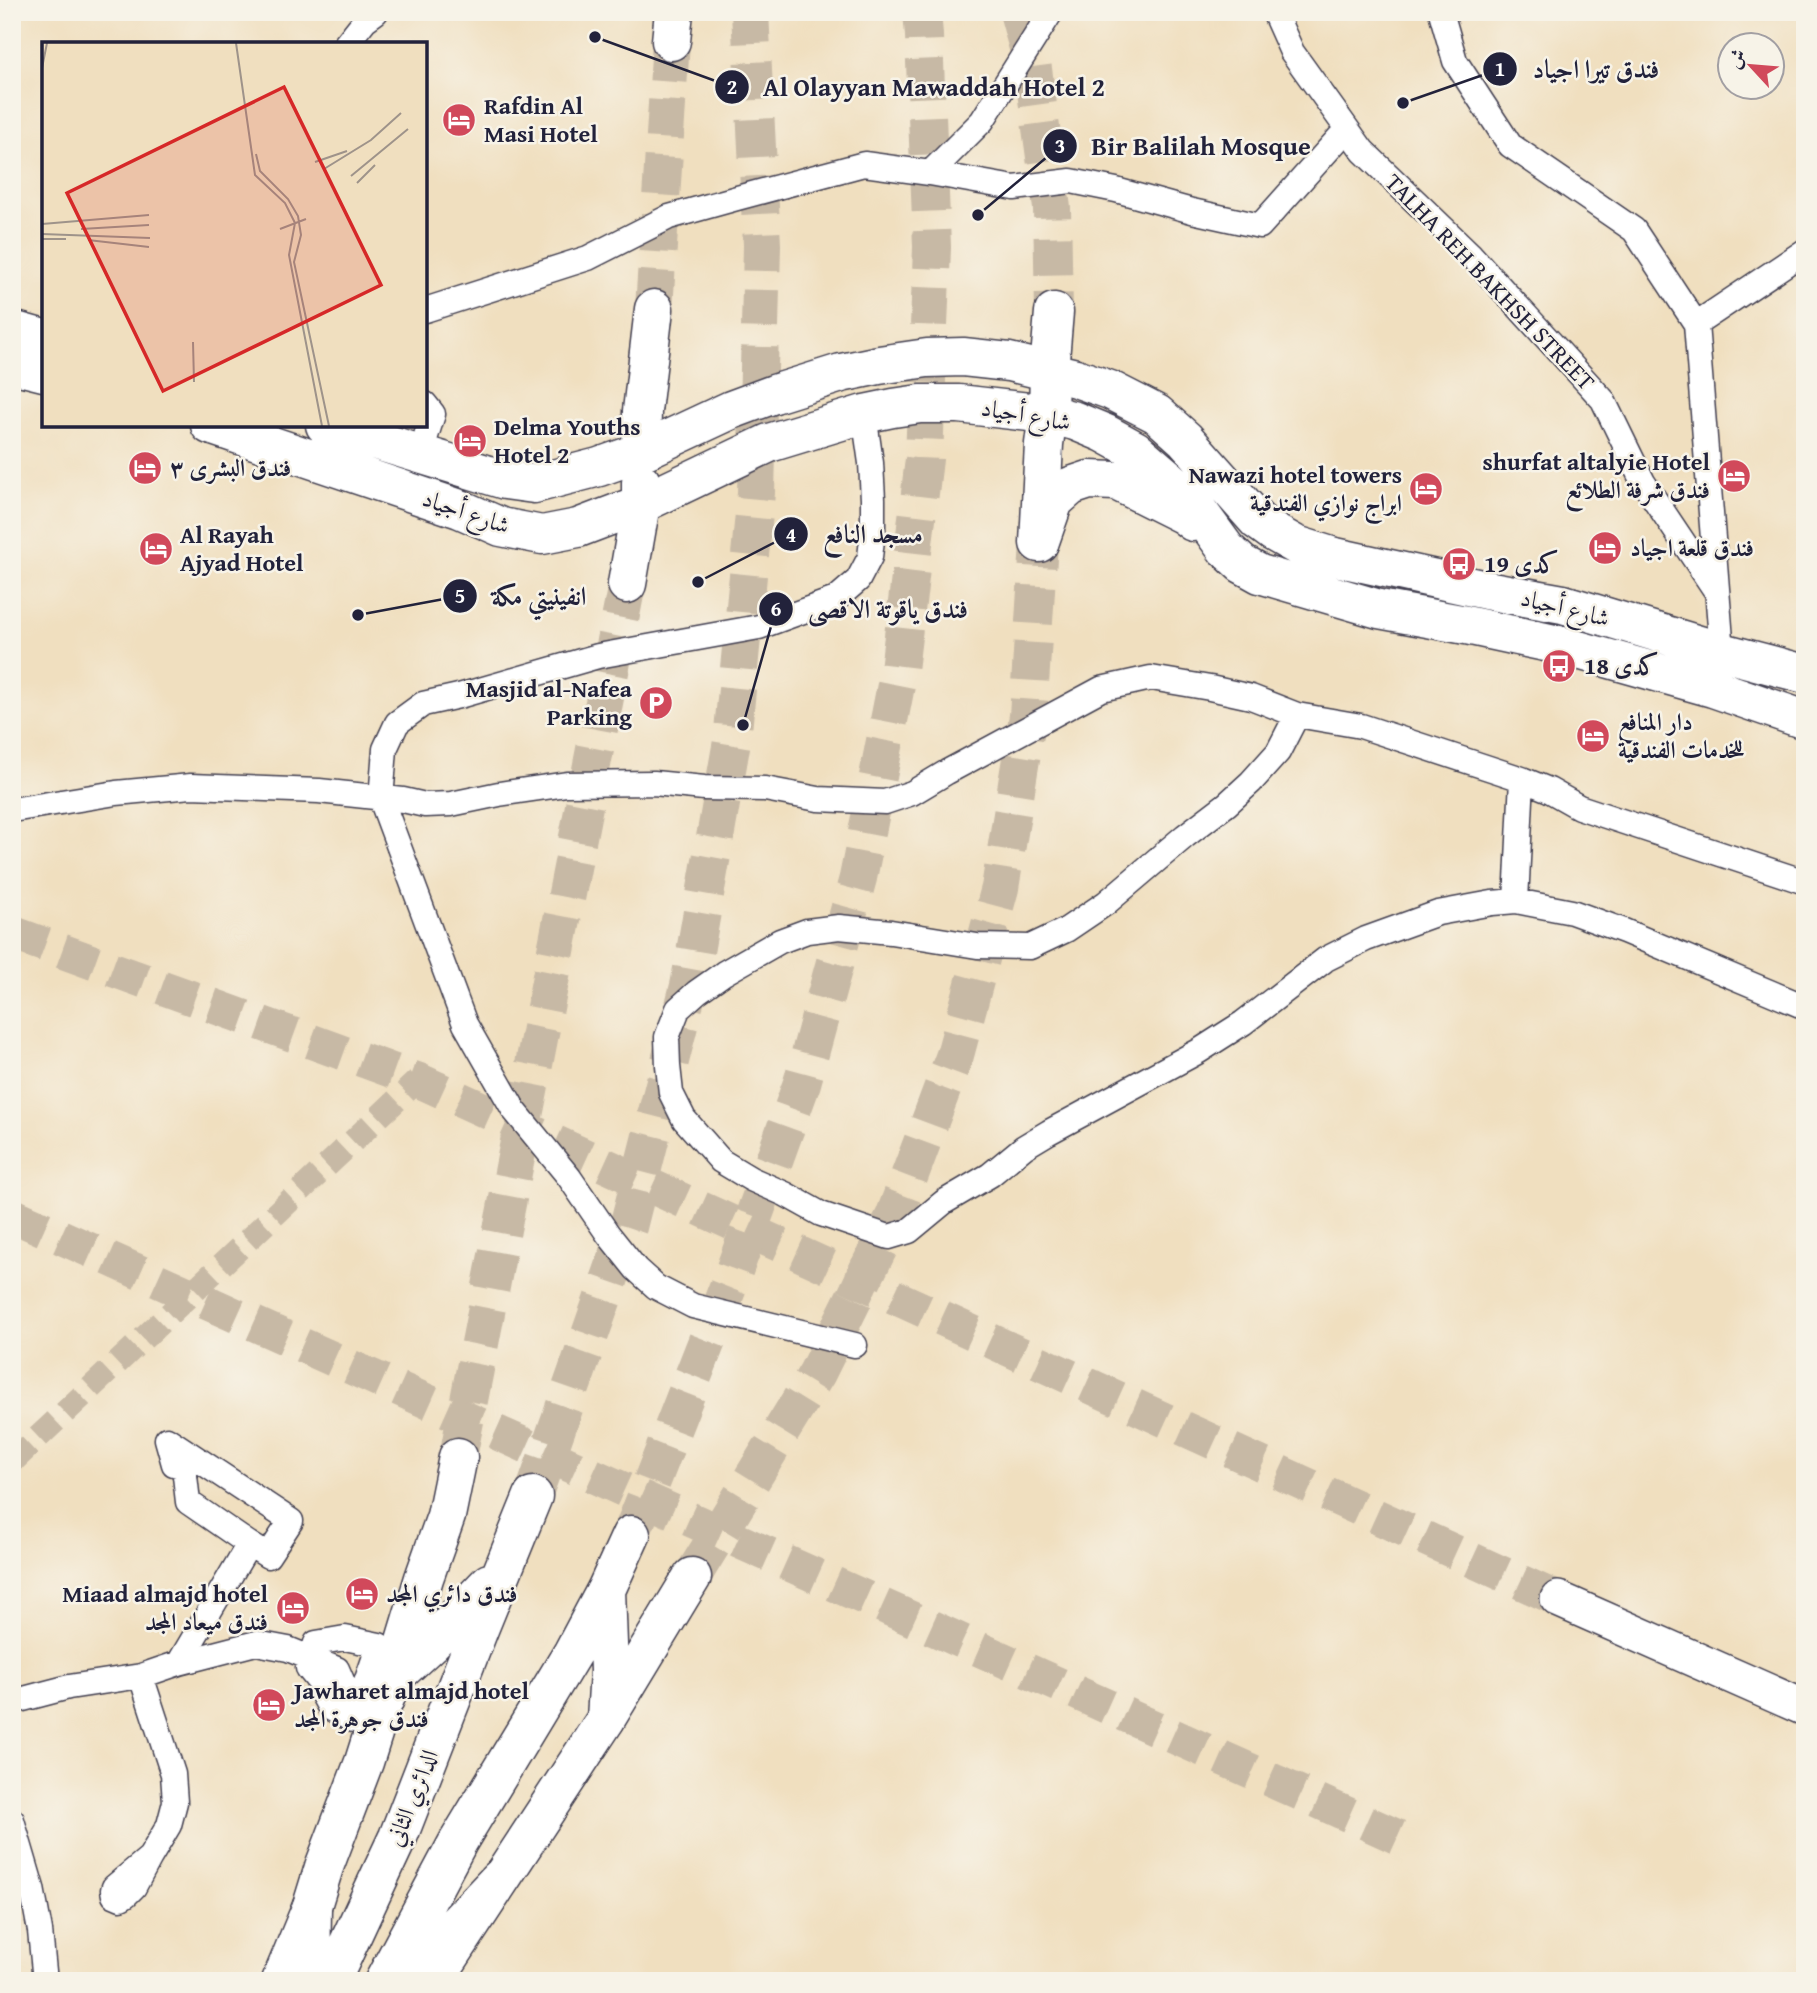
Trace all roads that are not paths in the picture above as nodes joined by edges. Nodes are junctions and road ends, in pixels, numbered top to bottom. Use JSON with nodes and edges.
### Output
{"nodes":[{"id":1,"x":376,"y":12,"type":"edge"},
{"id":2,"x":1051,"y":12,"type":"edge"},
{"id":3,"x":1274,"y":12,"type":"edge"},
{"id":4,"x":1441,"y":12,"type":"edge"},
{"id":5,"x":348,"y":42,"type":"edge"},
{"id":6,"x":1347,"y":129,"type":"junction"},
{"id":7,"x":930,"y":173,"type":"junction"},
{"id":8,"x":1805,"y":251,"type":"edge"},
{"id":9,"x":427,"y":309,"type":"edge"},
{"id":10,"x":654,"y":309,"type":"tunnel mouth"},
{"id":11,"x":1054,"y":312,"type":"tunnel mouth"},
{"id":12,"x":1696,"y":324,"type":"junction"},
{"id":13,"x":12,"y":330,"type":"edge"},
{"id":14,"x":42,"y":338,"type":"edge"},
{"id":15,"x":12,"y":364,"type":"edge"},
{"id":16,"x":1049,"y":371,"type":"junction"},
{"id":17,"x":42,"y":372,"type":"edge"},
{"id":18,"x":427,"y":406,"type":"edge"},
{"id":19,"x":863,"y":414,"type":"junction"},
{"id":20,"x":1048,"y":414,"type":"junction"},
{"id":21,"x":216,"y":427,"type":"edge"},
{"id":22,"x":331,"y":427,"type":"edge"},
{"id":23,"x":641,"y":452,"type":"junction"},
{"id":24,"x":420,"y":456,"type":"junction"},
{"id":25,"x":641,"y":504,"type":"junction"},
{"id":26,"x":1226,"y":549,"type":"junction"},
{"id":27,"x":627,"y":584,"type":"tunnel mouth"},
{"id":28,"x":1718,"y":595,"type":"junction"},
{"id":29,"x":1722,"y":652,"type":"junction"},
{"id":30,"x":1805,"y":674,"type":"edge"},
{"id":31,"x":1297,"y":715,"type":"junction"},
{"id":32,"x":1805,"y":719,"type":"edge"},
{"id":33,"x":1521,"y":779,"type":"junction"},
{"id":34,"x":381,"y":799,"type":"junction"},
{"id":35,"x":12,"y":810,"type":"edge"},
{"id":36,"x":1805,"y":882,"type":"edge"},
{"id":37,"x":1516,"y":901,"type":"junction"},
{"id":38,"x":1805,"y":1007,"type":"edge"},
{"id":39,"x":855,"y":1345,"type":"dead end"},
{"id":40,"x":458,"y":1457,"type":"tunnel mouth"},
{"id":41,"x":533,"y":1496,"type":"tunnel mouth"},
{"id":42,"x":631,"y":1535,"type":"tunnel mouth"},
{"id":43,"x":249,"y":1544,"type":"junction"},
{"id":44,"x":503,"y":1569,"type":"junction"},
{"id":45,"x":692,"y":1577,"type":"tunnel mouth"},
{"id":46,"x":606,"y":1590,"type":"junction"},
{"id":47,"x":1558,"y":1599,"type":"tunnel mouth"},
{"id":48,"x":311,"y":1658,"type":"junction"},
{"id":49,"x":179,"y":1663,"type":"junction"},
{"id":50,"x":141,"y":1676,"type":"junction"},
{"id":51,"x":378,"y":1695,"type":"junction"},
{"id":52,"x":12,"y":1702,"type":"edge"},
{"id":53,"x":1805,"y":1708,"type":"edge"},
{"id":54,"x":606,"y":1718,"type":"junction"},
{"id":55,"x":12,"y":1820,"type":"edge"},
{"id":56,"x":150,"y":1857,"type":"dead end"},
{"id":57,"x":499,"y":1880,"type":"junction"},
{"id":58,"x":312,"y":1906,"type":"junction"},
{"id":59,"x":45,"y":1981,"type":"edge"},
{"id":60,"x":281,"y":1981,"type":"edge"},
{"id":61,"x":311,"y":1981,"type":"edge"},
{"id":62,"x":331,"y":1981,"type":"edge"},
{"id":63,"x":384,"y":1981,"type":"edge"},
{"id":64,"x":407,"y":1981,"type":"edge"},
{"id":65,"x":434,"y":1981,"type":"edge"}],
"edges":[{"from":1,"to":5,"type":"street"},
{"from":2,"to":7,"type":"street"},
{"from":3,"to":6,"type":"street","name":"TALHA REH BAKHSH STREET"},
{"from":4,"to":12,"type":"street"},
{"from":6,"to":7,"type":"street"},
{"from":6,"to":28,"type":"street","name":"TALHA REH BAKHSH STREET"},
{"from":7,"to":9,"type":"street"},
{"from":8,"to":12,"type":"street"},
{"from":10,"to":23,"type":"main road"},
{"from":11,"to":16,"type":"main road"},
{"from":12,"to":28,"type":"street"},
{"from":13,"to":14,"type":"main road"},
{"from":15,"to":17,"type":"main road"},
{"from":16,"to":20,"type":"main road"},
{"from":16,"to":23,"type":"main road","name":"شارع أجياد"},
{"from":16,"to":29,"type":"main road","name":"شارع أجياد"},
{"from":18,"to":24,"type":"street"},
{"from":19,"to":20,"type":"main road","name":"شارع أجياد"},
{"from":19,"to":25,"type":"main road","name":"شارع أجياد"},
{"from":19,"to":34,"type":"street"},
{"from":20,"to":26,"type":"main road","name":"شارع أجياد"},
{"from":20,"to":26,"type":"main road"},
{"from":21,"to":25,"type":"main road","name":"شارع أجياد"},
{"from":22,"to":24,"type":"main road","name":"شارع أجياد"},
{"from":23,"to":24,"type":"main road","name":"شارع أجياد"},
{"from":23,"to":25,"type":"main road"},
{"from":25,"to":27,"type":"main road"},
{"from":26,"to":32,"type":"main road","name":"شارع أجياد"},
{"from":28,"to":29,"type":"street"},
{"from":29,"to":30,"type":"main road","name":"شارع أجياد"},
{"from":31,"to":33,"type":"street"},
{"from":31,"to":34,"type":"street"},
{"from":31,"to":37,"type":"street"},
{"from":33,"to":36,"type":"street"},
{"from":33,"to":37,"type":"street"},
{"from":34,"to":35,"type":"street"},
{"from":34,"to":39,"type":"street"},
{"from":37,"to":38,"type":"street"},
{"from":40,"to":51,"type":"main road"},
{"from":41,"to":44,"type":"main road","name":"الدائري الثاني"},
{"from":42,"to":46,"type":"main road"},
{"from":43,"to":43,"type":"street"},
{"from":43,"to":49,"type":"street"},
{"from":44,"to":51,"type":"main road"},
{"from":44,"to":62,"type":"main road","name":"الدائري الثاني"},
{"from":45,"to":54,"type":"main road"},
{"from":46,"to":54,"type":"main road"},
{"from":46,"to":63,"type":"main road"},
{"from":47,"to":53,"type":"street"},
{"from":48,"to":49,"type":"street"},
{"from":48,"to":51,"type":"street"},
{"from":48,"to":51,"type":"street"},
{"from":49,"to":50,"type":"street"},
{"from":50,"to":52,"type":"street"},
{"from":50,"to":56,"type":"street"},
{"from":51,"to":58,"type":"main road"},
{"from":54,"to":57,"type":"main road"},
{"from":55,"to":59,"type":"street"},
{"from":57,"to":64,"type":"main road"},
{"from":57,"to":65,"type":"main road"},
{"from":58,"to":60,"type":"main road"},
{"from":58,"to":61,"type":"main road"}]}
